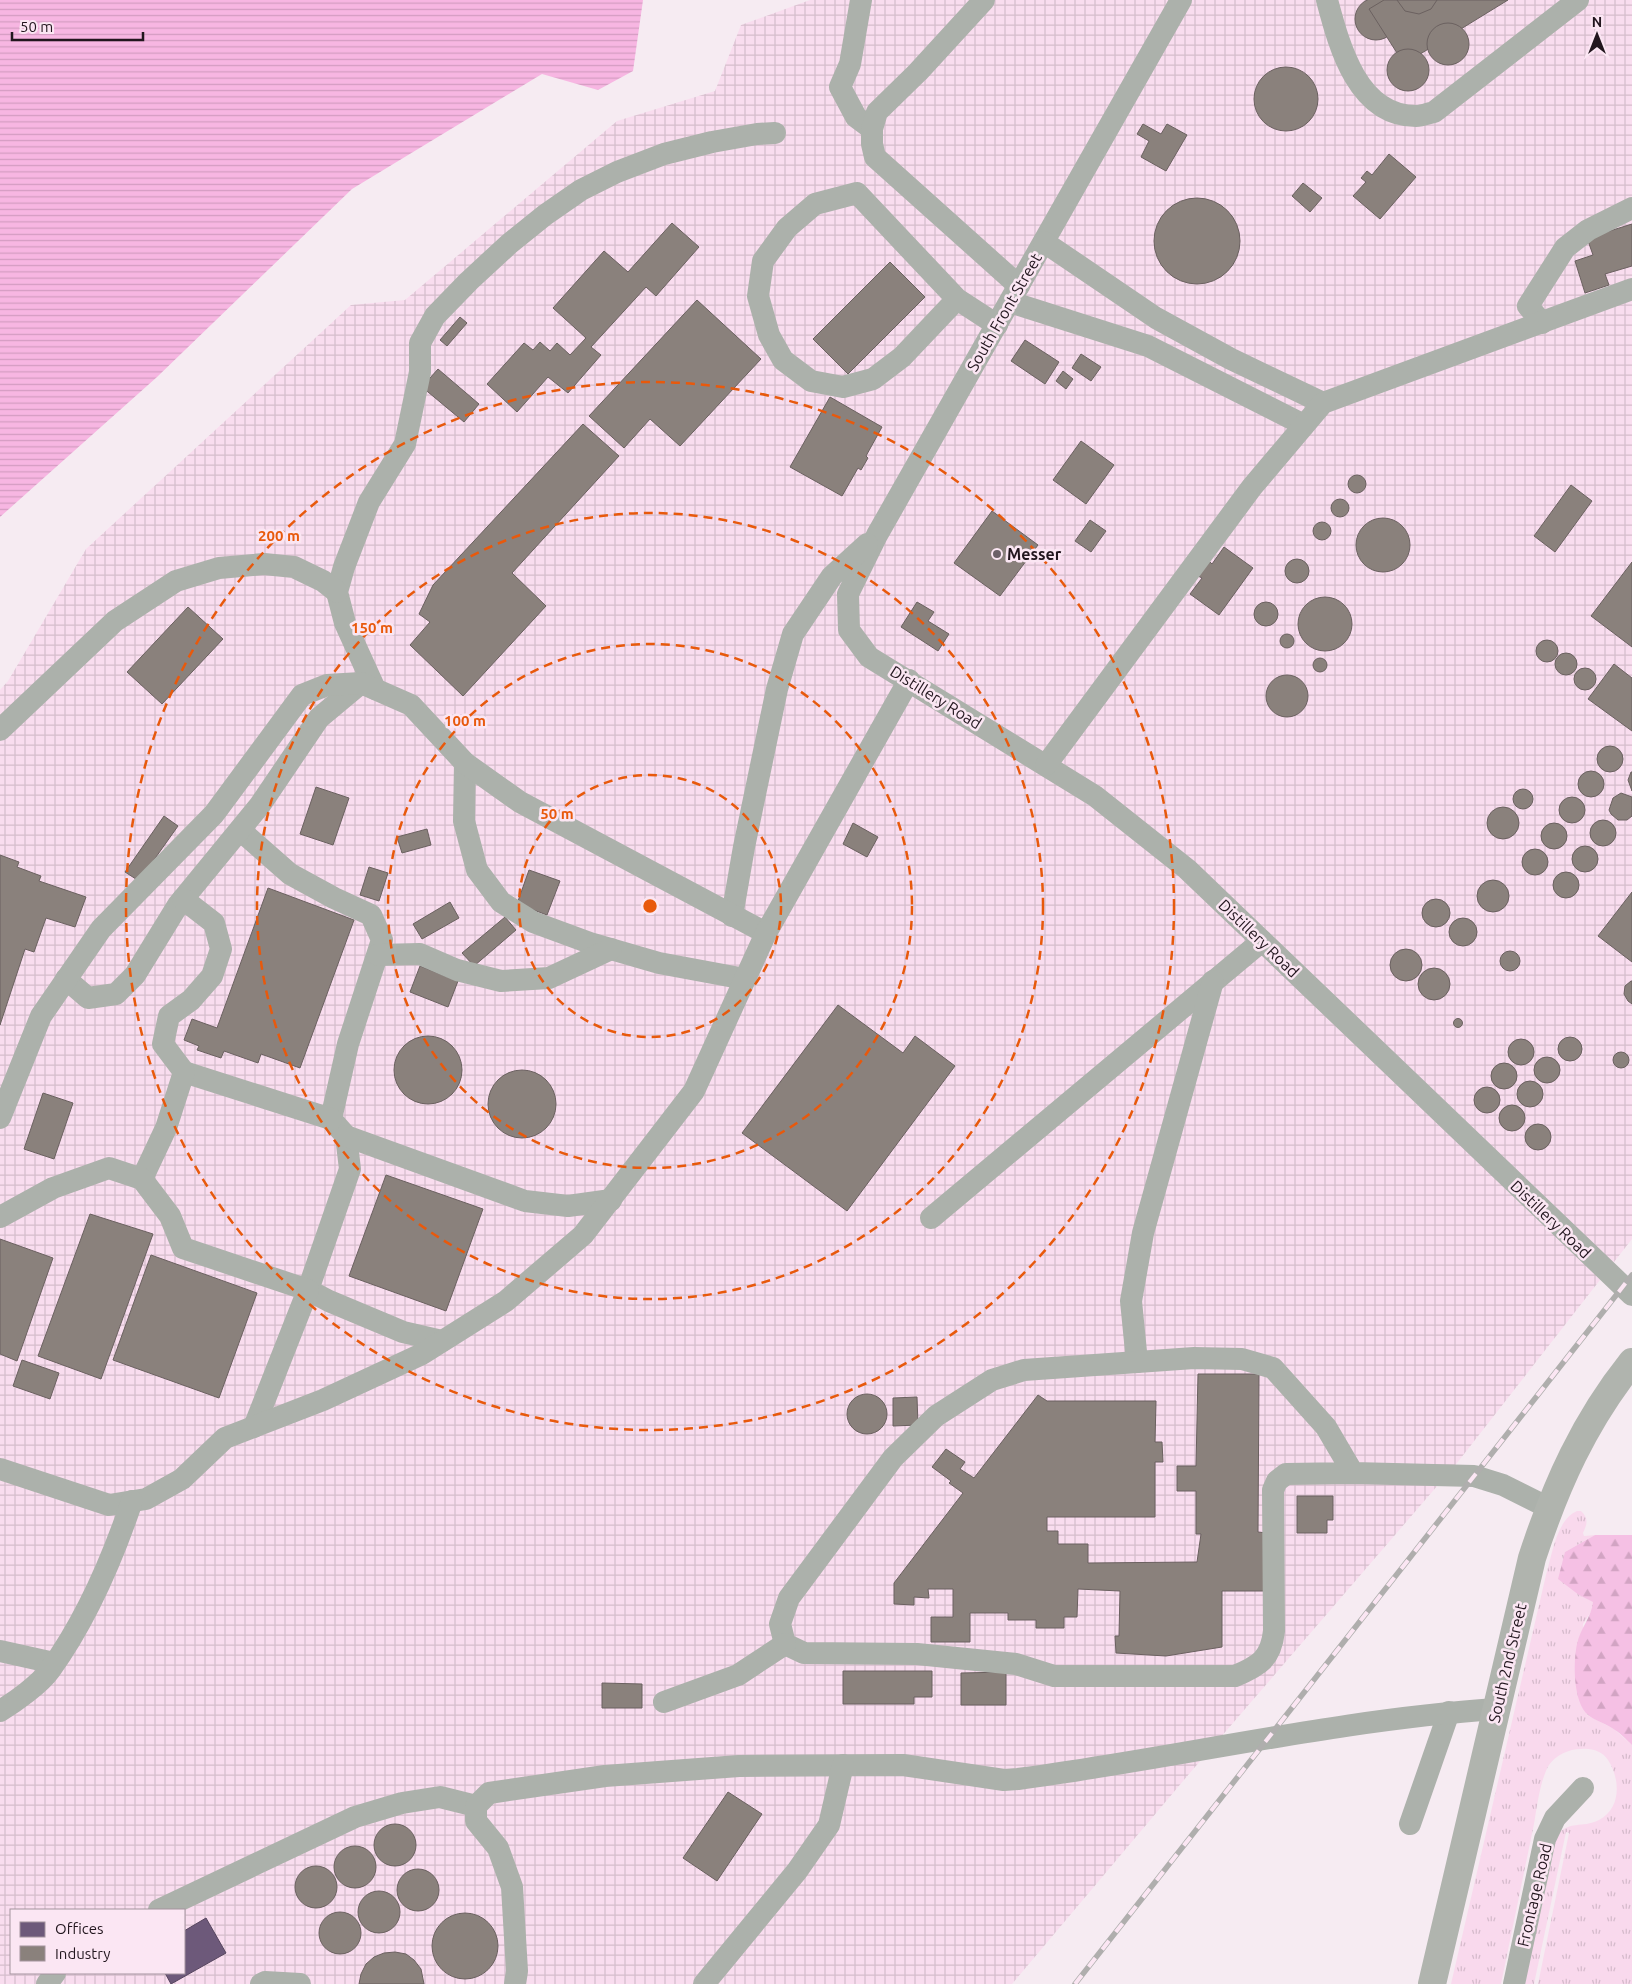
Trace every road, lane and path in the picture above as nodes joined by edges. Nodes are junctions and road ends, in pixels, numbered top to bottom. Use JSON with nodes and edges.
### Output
{"nodes":[{"id":1,"x":861,"y":0,"type":"edge"},
{"id":2,"x":984,"y":0,"type":"edge"},
{"id":3,"x":1181,"y":0,"type":"edge"},
{"id":4,"x":1327,"y":0,"type":"edge"},
{"id":5,"x":1578,"y":0,"type":"edge"},
{"id":6,"x":872,"y":130,"type":"junction"},
{"id":7,"x":775,"y":133,"type":"dead end"},
{"id":8,"x":1632,"y":208,"type":"edge"},
{"id":9,"x":1044,"y":242,"type":"junction"},
{"id":10,"x":1632,"y":289,"type":"edge"},
{"id":11,"x":1014,"y":294,"type":"junction"},
{"id":12,"x":957,"y":299,"type":"junction"},
{"id":13,"x":1542,"y":323,"type":"junction"},
{"id":14,"x":997,"y":325,"type":"junction"},
{"id":15,"x":1323,"y":402,"type":"junction"},
{"id":16,"x":1304,"y":425,"type":"junction"},
{"id":17,"x":877,"y":535,"type":"junction"},
{"id":18,"x":337,"y":592,"type":"junction"},
{"id":19,"x":849,"y":630,"type":"joint"},
{"id":20,"x":909,"y":680,"type":"junction"},
{"id":21,"x":368,"y":686,"type":"junction"},
{"id":22,"x":0,"y":730,"type":"edge"},
{"id":23,"x":465,"y":763,"type":"junction"},
{"id":24,"x":1046,"y":765,"type":"junction"},
{"id":25,"x":240,"y":830,"type":"junction"},
{"id":26,"x":183,"y":899,"type":"junction"},
{"id":27,"x":732,"y":916,"type":"junction"},
{"id":28,"x":766,"y":934,"type":"junction"},
{"id":29,"x":1262,"y":941,"type":"junction"},
{"id":30,"x":611,"y":949,"type":"junction"},
{"id":31,"x":378,"y":955,"type":"junction"},
{"id":32,"x":66,"y":979,"type":"junction"},
{"id":33,"x":745,"y":979,"type":"junction"},
{"id":34,"x":1213,"y":981,"type":"junction"},
{"id":35,"x":184,"y":1072,"type":"junction"},
{"id":36,"x":3,"y":1104,"type":"edge"},
{"id":37,"x":331,"y":1120,"type":"junction"},
{"id":38,"x":346,"y":1136,"type":"junction"},
{"id":39,"x":142,"y":1180,"type":"junction"},
{"id":40,"x":611,"y":1200,"type":"junction"},
{"id":41,"x":0,"y":1217,"type":"edge"},
{"id":42,"x":931,"y":1218,"type":"dead end"},
{"id":43,"x":308,"y":1290,"type":"junction"},
{"id":44,"x":1632,"y":1295,"type":"edge"},
{"id":45,"x":442,"y":1341,"type":"junction"},
{"id":46,"x":1137,"y":1362,"type":"junction"},
{"id":47,"x":1632,"y":1362,"type":"edge"},
{"id":48,"x":254,"y":1427,"type":"junction"},
{"id":49,"x":0,"y":1469,"type":"edge"},
{"id":50,"x":1353,"y":1473,"type":"junction"},
{"id":51,"x":132,"y":1501,"type":"junction"},
{"id":52,"x":1549,"y":1508,"type":"junction"},
{"id":53,"x":785,"y":1644,"type":"junction"},
{"id":54,"x":0,"y":1651,"type":"edge"},
{"id":55,"x":54,"y":1663,"type":"junction"},
{"id":56,"x":664,"y":1702,"type":"dead end"},
{"id":57,"x":1496,"y":1709,"type":"junction"},
{"id":58,"x":0,"y":1711,"type":"edge"},
{"id":59,"x":1449,"y":1712,"type":"junction"},
{"id":60,"x":843,"y":1765,"type":"junction"},
{"id":61,"x":1583,"y":1788,"type":"dead end"},
{"id":62,"x":476,"y":1806,"type":"junction"},
{"id":63,"x":1410,"y":1824,"type":"dead end"},
{"id":64,"x":161,"y":1909,"type":"edge"},
{"id":65,"x":261,"y":1984,"type":"edge"},
{"id":66,"x":300,"y":1984,"type":"edge"},
{"id":67,"x":515,"y":1984,"type":"edge"},
{"id":68,"x":704,"y":1984,"type":"edge"},
{"id":69,"x":1432,"y":1984,"type":"edge"},
{"id":70,"x":1514,"y":1984,"type":"edge"}],
"edges":[{"from":1,"to":6,"type":"street"},
{"from":2,"to":6,"type":"street"},
{"from":3,"to":9,"type":"street","name":"South Front Street"},
{"from":4,"to":5,"type":"street"},
{"from":6,"to":11,"type":"street"},
{"from":7,"to":18,"type":"street"},
{"from":8,"to":13,"type":"street"},
{"from":9,"to":11,"type":"street","name":"South Front Street"},
{"from":9,"to":15,"type":"street"},
{"from":10,"to":13,"type":"street"},
{"from":11,"to":14,"type":"street","name":"South Front Street"},
{"from":11,"to":16,"type":"street"},
{"from":12,"to":12,"type":"street"},
{"from":12,"to":14,"type":"street"},
{"from":13,"to":15,"type":"street"},
{"from":14,"to":17,"type":"street","name":"South Front Street"},
{"from":15,"to":16,"type":"street"},
{"from":16,"to":24,"type":"street"},
{"from":17,"to":19,"type":"street","name":"South Front Street"},
{"from":17,"to":27,"type":"street"},
{"from":18,"to":21,"type":"street"},
{"from":18,"to":22,"type":"street"},
{"from":19,"to":20,"type":"street","name":"Distillery Road"},
{"from":20,"to":24,"type":"street","name":"Distillery Road"},
{"from":20,"to":28,"type":"street"},
{"from":21,"to":23,"type":"street"},
{"from":21,"to":25,"type":"street"},
{"from":21,"to":32,"type":"street"},
{"from":23,"to":27,"type":"street"},
{"from":23,"to":30,"type":"street"},
{"from":24,"to":29,"type":"street","name":"Distillery Road"},
{"from":25,"to":26,"type":"street"},
{"from":25,"to":31,"type":"street"},
{"from":26,"to":32,"type":"street"},
{"from":26,"to":35,"type":"street"},
{"from":27,"to":28,"type":"street"},
{"from":28,"to":33,"type":"street"},
{"from":29,"to":34,"type":"street"},
{"from":29,"to":44,"type":"street","name":"Distillery Road"},
{"from":30,"to":31,"type":"street"},
{"from":30,"to":33,"type":"street"},
{"from":31,"to":37,"type":"street"},
{"from":32,"to":36,"type":"street"},
{"from":33,"to":40,"type":"street"},
{"from":34,"to":42,"type":"street"},
{"from":34,"to":46,"type":"street"},
{"from":35,"to":37,"type":"street"},
{"from":35,"to":39,"type":"street"},
{"from":37,"to":38,"type":"street"},
{"from":38,"to":40,"type":"street"},
{"from":38,"to":43,"type":"street"},
{"from":39,"to":41,"type":"street"},
{"from":39,"to":43,"type":"street"},
{"from":40,"to":45,"type":"street"},
{"from":43,"to":45,"type":"street"},
{"from":43,"to":48,"type":"street"},
{"from":45,"to":48,"type":"street"},
{"from":46,"to":50,"type":"street"},
{"from":46,"to":53,"type":"street"},
{"from":47,"to":52,"type":"main road","name":"South 2nd Street"},
{"from":48,"to":51,"type":"street"},
{"from":49,"to":51,"type":"street"},
{"from":50,"to":52,"type":"street"},
{"from":50,"to":53,"type":"street"},
{"from":51,"to":55,"type":"street"},
{"from":52,"to":57,"type":"main road","name":"South 2nd Street"},
{"from":53,"to":56,"type":"street"},
{"from":54,"to":55,"type":"street"},
{"from":55,"to":58,"type":"street"},
{"from":57,"to":59,"type":"street"},
{"from":57,"to":69,"type":"main road","name":"South 2nd Street"},
{"from":59,"to":60,"type":"street"},
{"from":59,"to":63,"type":"street"},
{"from":60,"to":62,"type":"street"},
{"from":60,"to":68,"type":"street"},
{"from":61,"to":70,"type":"street","name":"Frontage Road"},
{"from":62,"to":64,"type":"street"},
{"from":62,"to":67,"type":"street"},
{"from":65,"to":66,"type":"street"}]}
